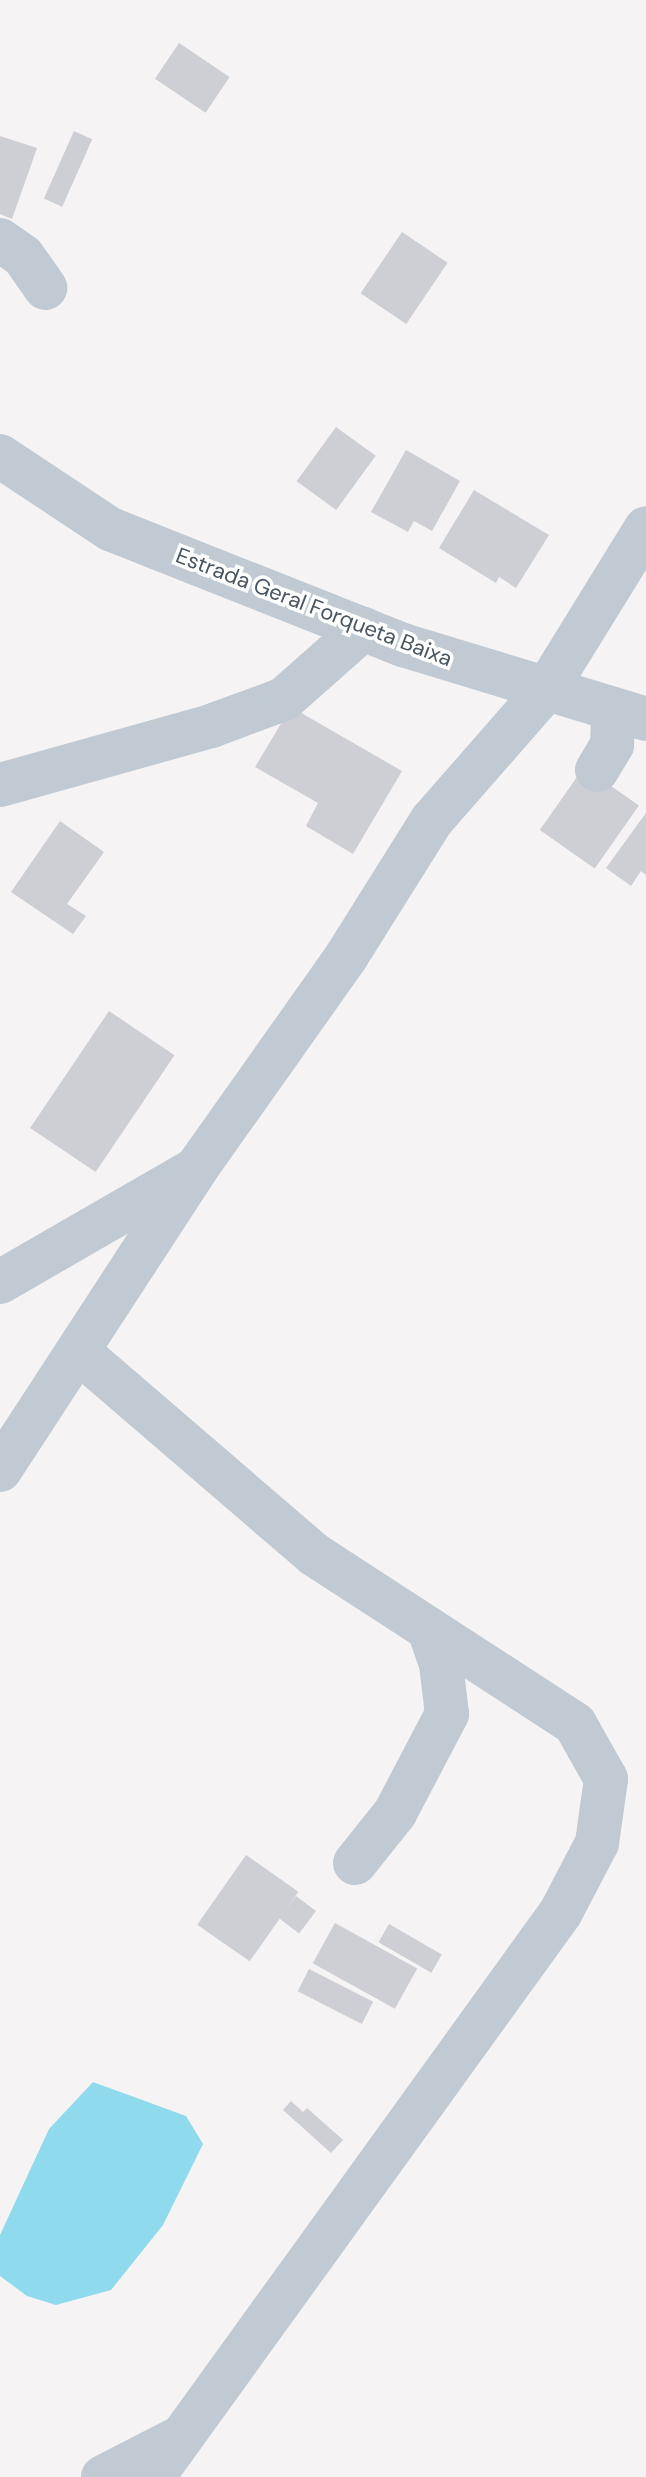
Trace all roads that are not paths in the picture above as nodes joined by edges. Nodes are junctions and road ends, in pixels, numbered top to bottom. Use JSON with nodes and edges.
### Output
{"nodes":[{"id":1,"x":0,"y":240,"type":"edge"},
{"id":2,"x":45,"y":288,"type":"dead end"},
{"id":3,"x":0,"y":456,"type":"edge"},
{"id":4,"x":646,"y":528,"type":"edge"},
{"id":5,"x":363,"y":629,"type":"junction"},
{"id":6,"x":546,"y":690,"type":"junction"},
{"id":7,"x":629,"y":716,"type":"edge"},
{"id":8,"x":597,"y":770,"type":"dead end"},
{"id":9,"x":0,"y":785,"type":"edge"},
{"id":10,"x":196,"y":1169,"type":"junction"},
{"id":11,"x":0,"y":1282,"type":"edge"},
{"id":12,"x":80,"y":1353,"type":"junction"},
{"id":13,"x":0,"y":1470,"type":"edge"},
{"id":14,"x":429,"y":1629,"type":"junction"},
{"id":15,"x":355,"y":1863,"type":"dead end"},
{"id":16,"x":183,"y":2434,"type":"junction"},
{"id":17,"x":103,"y":2477,"type":"edge"},
{"id":18,"x":153,"y":2477,"type":"edge"}],
"edges":[{"from":1,"to":2,"type":"street"},
{"from":3,"to":5,"type":"street","name":"Estrada Geral Forqueta Baixa"},
{"from":4,"to":6,"type":"street"},
{"from":5,"to":6,"type":"street","name":"Estrada Geral Forqueta Baixa"},
{"from":5,"to":9,"type":"street"},
{"from":6,"to":7,"type":"street","name":"Estrada Geral Forqueta Baixa"},
{"from":6,"to":10,"type":"street"},
{"from":7,"to":8,"type":"street"},
{"from":10,"to":11,"type":"street"},
{"from":10,"to":12,"type":"street"},
{"from":12,"to":13,"type":"street"},
{"from":12,"to":14,"type":"street"},
{"from":14,"to":15,"type":"street"},
{"from":14,"to":16,"type":"street"},
{"from":16,"to":17,"type":"street"},
{"from":16,"to":18,"type":"street"}]}
